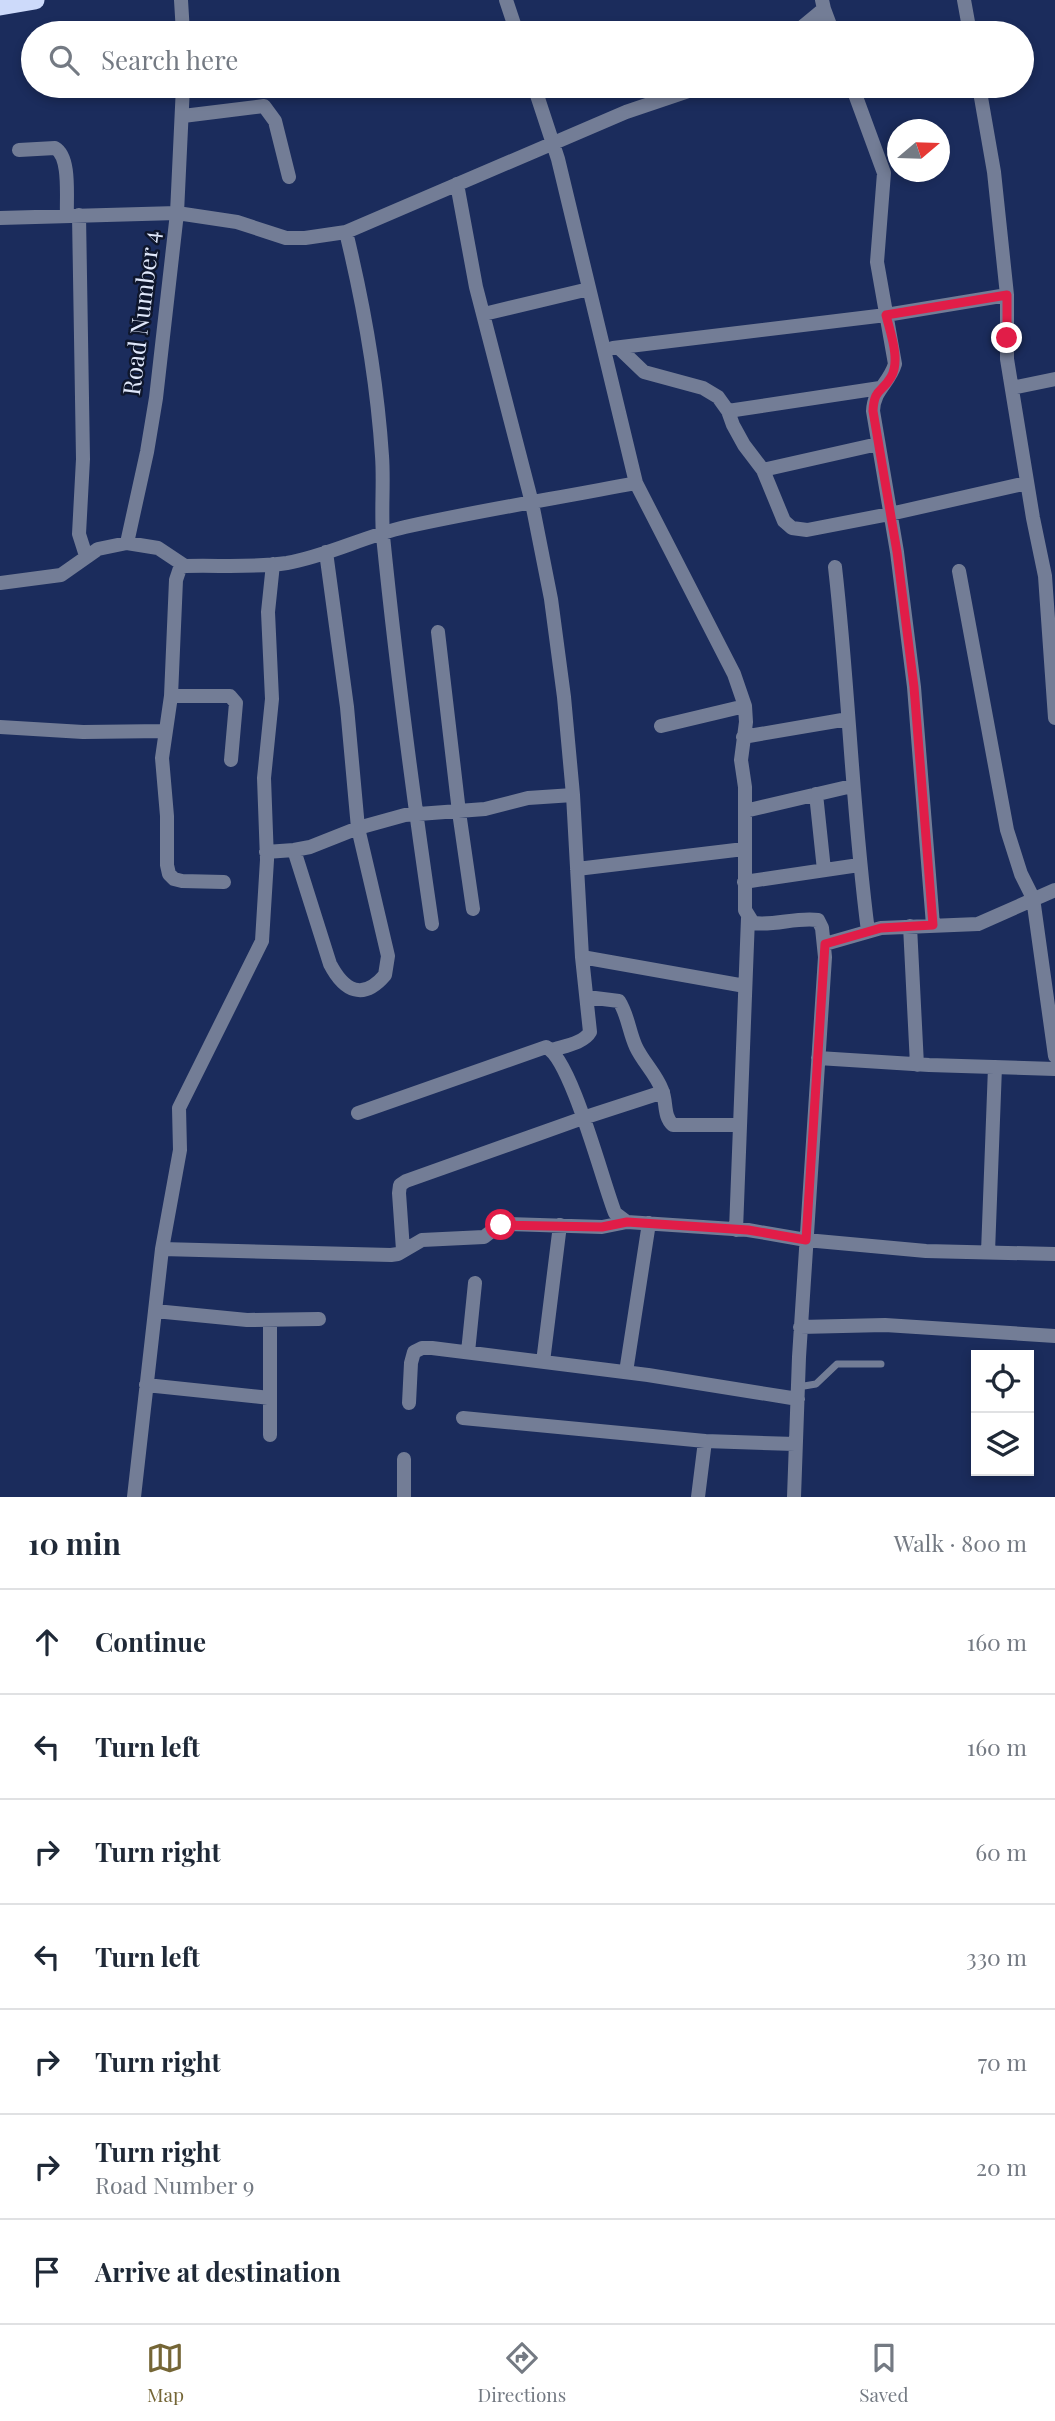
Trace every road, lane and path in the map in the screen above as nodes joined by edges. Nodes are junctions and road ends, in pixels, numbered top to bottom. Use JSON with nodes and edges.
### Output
{"nodes":[{"id":1,"x":35,"y":0,"type":"edge"},
{"id":2,"x":181,"y":0,"type":"edge"},
{"id":3,"x":506,"y":0,"type":"edge"},
{"id":4,"x":964,"y":0,"type":"edge"},
{"id":5,"x":823,"y":5,"type":"edge"},
{"id":6,"x":0,"y":6,"type":"edge"},
{"id":7,"x":182,"y":21,"type":"edge"},
{"id":8,"x":513,"y":21,"type":"edge"},
{"id":9,"x":807,"y":21,"type":"edge"},
{"id":10,"x":968,"y":21,"type":"edge"},
{"id":11,"x":183,"y":98,"type":"edge"},
{"id":12,"x":538,"y":98,"type":"edge"},
{"id":13,"x":669,"y":98,"type":"edge"},
{"id":14,"x":856,"y":98,"type":"edge"},
{"id":15,"x":981,"y":98,"type":"edge"},
{"id":16,"x":183,"y":117,"type":"junction"},
{"id":17,"x":553,"y":145,"type":"junction"},
{"id":18,"x":19,"y":150,"type":"dead end"},
{"id":19,"x":289,"y":177,"type":"dead end"},
{"id":20,"x":457,"y":184,"type":"junction"},
{"id":21,"x":177,"y":213,"type":"junction"},
{"id":22,"x":73,"y":215,"type":"junction"},
{"id":23,"x":0,"y":218,"type":"edge"},
{"id":24,"x":346,"y":232,"type":"junction"},
{"id":25,"x":589,"y":289,"type":"junction"},
{"id":26,"x":1007,"y":295,"type":"junction"},
{"id":27,"x":484,"y":314,"type":"junction"},
{"id":28,"x":886,"y":315,"type":"junction"},
{"id":29,"x":620,"y":348,"type":"junction"},
{"id":30,"x":603,"y":350,"type":"junction"},
{"id":31,"x":1055,"y":379,"type":"edge"},
{"id":32,"x":880,"y":388,"type":"junction"},
{"id":33,"x":1012,"y":388,"type":"junction"},
{"id":34,"x":728,"y":411,"type":"junction"},
{"id":35,"x":878,"y":444,"type":"junction"},
{"id":36,"x":763,"y":470,"type":"junction"},
{"id":37,"x":636,"y":483,"type":"junction"},
{"id":38,"x":1027,"y":483,"type":"junction"},
{"id":39,"x":532,"y":503,"type":"junction"},
{"id":40,"x":890,"y":514,"type":"junction"},
{"id":41,"x":383,"y":532,"type":"junction"},
{"id":42,"x":127,"y":543,"type":"junction"},
{"id":43,"x":326,"y":552,"type":"junction"},
{"id":44,"x":86,"y":556,"type":"junction"},
{"id":45,"x":273,"y":564,"type":"junction"},
{"id":46,"x":185,"y":566,"type":"junction"},
{"id":47,"x":835,"y":567,"type":"dead end"},
{"id":48,"x":959,"y":571,"type":"dead end"},
{"id":49,"x":0,"y":583,"type":"edge"},
{"id":50,"x":438,"y":632,"type":"dead end"},
{"id":51,"x":171,"y":696,"type":"junction"},
{"id":52,"x":745,"y":706,"type":"junction"},
{"id":53,"x":1055,"y":718,"type":"edge"},
{"id":54,"x":848,"y":719,"type":"junction"},
{"id":55,"x":661,"y":726,"type":"dead end"},
{"id":56,"x":0,"y":727,"type":"edge"},
{"id":57,"x":165,"y":731,"type":"junction"},
{"id":58,"x":743,"y":737,"type":"junction"},
{"id":59,"x":231,"y":760,"type":"dead end"},
{"id":60,"x":852,"y":786,"type":"junction"},
{"id":61,"x":816,"y":794,"type":"junction"},
{"id":62,"x":573,"y":795,"type":"junction"},
{"id":63,"x":745,"y":811,"type":"junction"},
{"id":64,"x":458,"y":812,"type":"junction"},
{"id":65,"x":416,"y":814,"type":"junction"},
{"id":66,"x":358,"y":828,"type":"junction"},
{"id":67,"x":744,"y":849,"type":"junction"},
{"id":68,"x":294,"y":850,"type":"junction"},
{"id":69,"x":266,"y":852,"type":"junction"},
{"id":70,"x":859,"y":865,"type":"junction"},
{"id":71,"x":577,"y":869,"type":"junction"},
{"id":72,"x":824,"y":870,"type":"junction"},
{"id":73,"x":225,"y":882,"type":"dead end"},
{"id":74,"x":744,"y":882,"type":"junction"},
{"id":75,"x":1055,"y":890,"type":"edge"},
{"id":76,"x":1033,"y":898,"type":"junction"},
{"id":77,"x":473,"y":909,"type":"dead end"},
{"id":78,"x":748,"y":918,"type":"junction"},
{"id":79,"x":432,"y":924,"type":"dead end"},
{"id":80,"x":933,"y":925,"type":"junction"},
{"id":81,"x":910,"y":926,"type":"junction"},
{"id":82,"x":867,"y":931,"type":"junction"},
{"id":83,"x":825,"y":944,"type":"junction"},
{"id":84,"x":582,"y":957,"type":"junction"},
{"id":85,"x":745,"y":986,"type":"junction"},
{"id":86,"x":587,"y":997,"type":"junction"},
{"id":87,"x":552,"y":1050,"type":"junction"},
{"id":88,"x":1055,"y":1056,"type":"edge"},
{"id":89,"x":818,"y":1058,"type":"junction"},
{"id":90,"x":917,"y":1065,"type":"junction"},
{"id":91,"x":995,"y":1067,"type":"junction"},
{"id":92,"x":1055,"y":1069,"type":"edge"},
{"id":93,"x":663,"y":1092,"type":"junction"},
{"id":94,"x":358,"y":1113,"type":"dead end"},
{"id":95,"x":583,"y":1118,"type":"junction"},
{"id":96,"x":740,"y":1125,"type":"junction"},
{"id":97,"x":627,"y":1222,"type":"junction"},
{"id":98,"x":649,"y":1223,"type":"junction"},
{"id":99,"x":560,"y":1225,"type":"junction"},
{"id":100,"x":736,"y":1230,"type":"junction"},
{"id":101,"x":806,"y":1240,"type":"junction"},
{"id":102,"x":162,"y":1249,"type":"junction"},
{"id":103,"x":403,"y":1250,"type":"junction"},
{"id":104,"x":988,"y":1252,"type":"junction"},
{"id":105,"x":1055,"y":1254,"type":"edge"},
{"id":106,"x":475,"y":1283,"type":"dead end"},
{"id":107,"x":155,"y":1311,"type":"junction"},
{"id":108,"x":270,"y":1320,"type":"junction"},
{"id":109,"x":319,"y":1320,"type":"dead end"},
{"id":110,"x":800,"y":1327,"type":"junction"},
{"id":111,"x":1055,"y":1336,"type":"edge"},
{"id":112,"x":468,"y":1352,"type":"junction"},
{"id":113,"x":543,"y":1362,"type":"junction"},
{"id":114,"x":881,"y":1364,"type":"dead end"},
{"id":115,"x":626,"y":1373,"type":"junction"},
{"id":116,"x":146,"y":1385,"type":"junction"},
{"id":117,"x":798,"y":1393,"type":"junction"},
{"id":118,"x":270,"y":1398,"type":"junction"},
{"id":119,"x":409,"y":1403,"type":"dead end"},
{"id":120,"x":463,"y":1419,"type":"dead end"},
{"id":121,"x":270,"y":1435,"type":"dead end"},
{"id":122,"x":705,"y":1441,"type":"junction"},
{"id":123,"x":795,"y":1444,"type":"junction"},
{"id":124,"x":404,"y":1459,"type":"dead end"},
{"id":125,"x":134,"y":1497,"type":"edge"},
{"id":126,"x":407,"y":1497,"type":"edge"},
{"id":127,"x":698,"y":1497,"type":"edge"},
{"id":128,"x":794,"y":1497,"type":"edge"}],
"edges":[{"from":1,"to":6,"type":"highway"},
{"from":2,"to":7,"type":"street"},
{"from":3,"to":8,"type":"street"},
{"from":4,"to":10,"type":"street"},
{"from":5,"to":9,"type":"street"},
{"from":11,"to":16,"type":"street","name":"Road Number 4"},
{"from":12,"to":17,"type":"street"},
{"from":13,"to":17,"type":"street"},
{"from":14,"to":28,"type":"street"},
{"from":15,"to":26,"type":"street"},
{"from":16,"to":19,"type":"street"},
{"from":16,"to":21,"type":"street","name":"Road Number 4"},
{"from":17,"to":20,"type":"street"},
{"from":17,"to":25,"type":"street"},
{"from":18,"to":22,"type":"street"},
{"from":20,"to":24,"type":"street"},
{"from":20,"to":27,"type":"street"},
{"from":21,"to":22,"type":"street"},
{"from":21,"to":24,"type":"street"},
{"from":21,"to":42,"type":"street","name":"Road Number 4"},
{"from":22,"to":23,"type":"street"},
{"from":22,"to":44,"type":"street"},
{"from":24,"to":41,"type":"street"},
{"from":25,"to":27,"type":"street"},
{"from":25,"to":30,"type":"street"},
{"from":26,"to":28,"type":"street"},
{"from":26,"to":33,"type":"street"},
{"from":27,"to":39,"type":"street"},
{"from":28,"to":29,"type":"street"},
{"from":28,"to":32,"type":"street"},
{"from":29,"to":30,"type":"street"},
{"from":29,"to":34,"type":"street"},
{"from":30,"to":37,"type":"street"},
{"from":31,"to":33,"type":"street"},
{"from":32,"to":34,"type":"street"},
{"from":32,"to":35,"type":"street"},
{"from":33,"to":38,"type":"street"},
{"from":34,"to":36,"type":"street"},
{"from":35,"to":36,"type":"street"},
{"from":35,"to":40,"type":"street"},
{"from":36,"to":40,"type":"street"},
{"from":37,"to":39,"type":"street"},
{"from":37,"to":52,"type":"street"},
{"from":38,"to":40,"type":"street"},
{"from":38,"to":53,"type":"street"},
{"from":39,"to":41,"type":"street"},
{"from":39,"to":62,"type":"street"},
{"from":40,"to":80,"type":"street"},
{"from":41,"to":43,"type":"street"},
{"from":41,"to":65,"type":"street"},
{"from":42,"to":44,"type":"street"},
{"from":42,"to":46,"type":"street"},
{"from":43,"to":45,"type":"street"},
{"from":43,"to":66,"type":"street"},
{"from":44,"to":49,"type":"street"},
{"from":45,"to":46,"type":"street"},
{"from":45,"to":69,"type":"street"},
{"from":46,"to":51,"type":"street"},
{"from":47,"to":54,"type":"street"},
{"from":48,"to":76,"type":"street"},
{"from":50,"to":64,"type":"street"},
{"from":51,"to":57,"type":"street"},
{"from":51,"to":59,"type":"street"},
{"from":52,"to":55,"type":"street"},
{"from":52,"to":58,"type":"street"},
{"from":54,"to":58,"type":"street"},
{"from":54,"to":60,"type":"street"},
{"from":56,"to":57,"type":"street"},
{"from":57,"to":73,"type":"street"},
{"from":58,"to":63,"type":"street"},
{"from":60,"to":61,"type":"street"},
{"from":60,"to":70,"type":"street"},
{"from":61,"to":63,"type":"street"},
{"from":61,"to":72,"type":"street"},
{"from":62,"to":64,"type":"street"},
{"from":62,"to":71,"type":"street"},
{"from":63,"to":67,"type":"street"},
{"from":64,"to":65,"type":"street"},
{"from":64,"to":77,"type":"street"},
{"from":65,"to":66,"type":"street"},
{"from":65,"to":79,"type":"street"},
{"from":66,"to":68,"type":"street"},
{"from":66,"to":68,"type":"street"},
{"from":67,"to":71,"type":"street"},
{"from":67,"to":74,"type":"street"},
{"from":68,"to":69,"type":"street"},
{"from":69,"to":102,"type":"street"},
{"from":70,"to":72,"type":"street"},
{"from":70,"to":82,"type":"street"},
{"from":71,"to":84,"type":"street"},
{"from":72,"to":74,"type":"street"},
{"from":74,"to":78,"type":"street"},
{"from":75,"to":76,"type":"street"},
{"from":76,"to":80,"type":"street"},
{"from":76,"to":88,"type":"street"},
{"from":78,"to":83,"type":"street"},
{"from":78,"to":85,"type":"street"},
{"from":80,"to":81,"type":"street"},
{"from":81,"to":82,"type":"street"},
{"from":81,"to":90,"type":"street"},
{"from":82,"to":83,"type":"street"},
{"from":83,"to":89,"type":"street"},
{"from":84,"to":85,"type":"street"},
{"from":84,"to":86,"type":"street"},
{"from":85,"to":96,"type":"street"},
{"from":86,"to":87,"type":"street"},
{"from":86,"to":93,"type":"street"},
{"from":87,"to":94,"type":"street"},
{"from":87,"to":95,"type":"street"},
{"from":89,"to":90,"type":"street"},
{"from":89,"to":101,"type":"street"},
{"from":90,"to":91,"type":"street"},
{"from":91,"to":92,"type":"street"},
{"from":91,"to":104,"type":"street"},
{"from":93,"to":95,"type":"street"},
{"from":93,"to":96,"type":"street"},
{"from":95,"to":97,"type":"street"},
{"from":95,"to":103,"type":"street"},
{"from":96,"to":100,"type":"street"},
{"from":97,"to":98,"type":"street"},
{"from":97,"to":99,"type":"street"},
{"from":98,"to":100,"type":"street"},
{"from":98,"to":115,"type":"street"},
{"from":99,"to":103,"type":"street"},
{"from":99,"to":113,"type":"street"},
{"from":100,"to":101,"type":"street"},
{"from":101,"to":104,"type":"street"},
{"from":101,"to":110,"type":"street"},
{"from":102,"to":103,"type":"street"},
{"from":102,"to":107,"type":"street"},
{"from":104,"to":105,"type":"street"},
{"from":106,"to":112,"type":"street"},
{"from":107,"to":108,"type":"street"},
{"from":107,"to":116,"type":"street"},
{"from":108,"to":109,"type":"street"},
{"from":108,"to":118,"type":"street"},
{"from":110,"to":111,"type":"street"},
{"from":110,"to":117,"type":"street"},
{"from":112,"to":113,"type":"street"},
{"from":112,"to":119,"type":"street"},
{"from":113,"to":115,"type":"street"},
{"from":114,"to":117,"type":"lane"},
{"from":115,"to":117,"type":"street"},
{"from":116,"to":118,"type":"street"},
{"from":116,"to":125,"type":"street"},
{"from":117,"to":123,"type":"street"},
{"from":118,"to":121,"type":"street"},
{"from":120,"to":122,"type":"street"},
{"from":122,"to":123,"type":"street"},
{"from":122,"to":127,"type":"street"},
{"from":123,"to":128,"type":"street"},
{"from":124,"to":126,"type":"street"}]}
